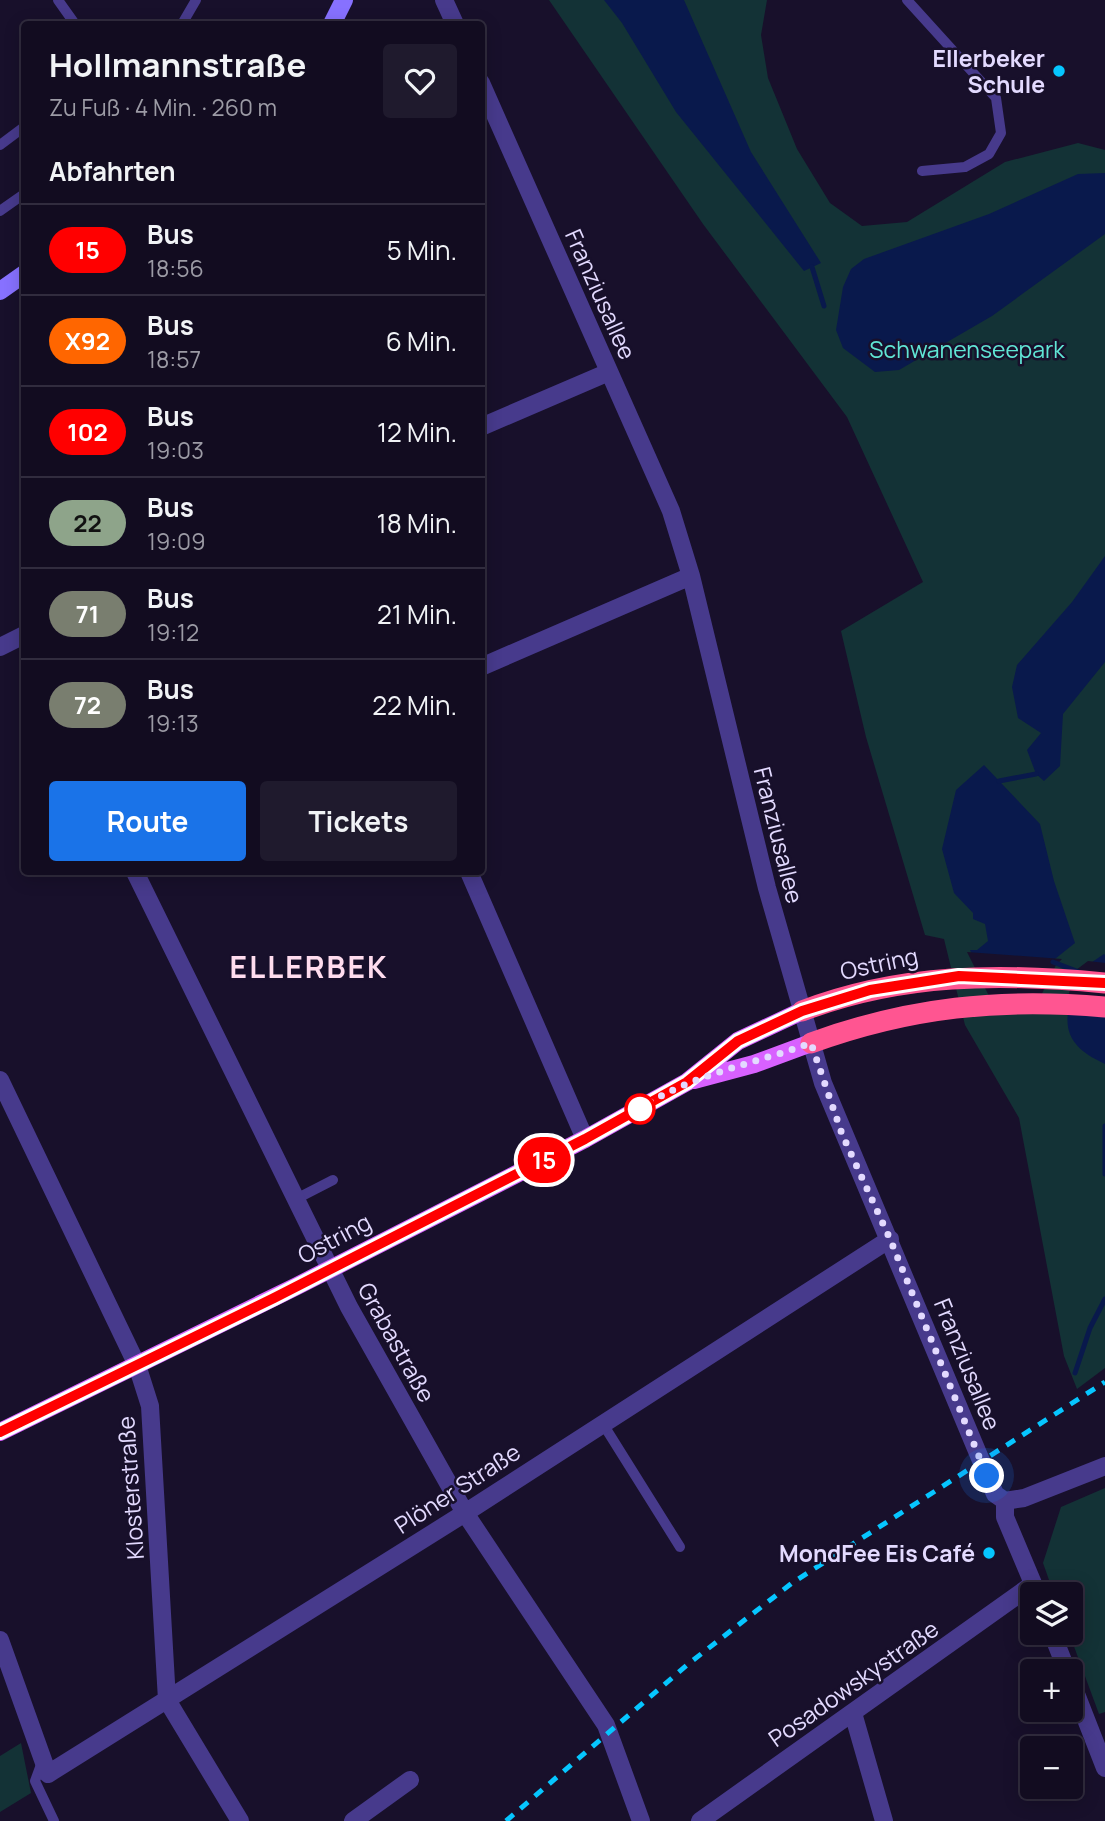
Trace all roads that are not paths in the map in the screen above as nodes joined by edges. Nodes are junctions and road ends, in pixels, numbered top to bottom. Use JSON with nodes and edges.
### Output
{"nodes":[{"id":1,"x":58,"y":0,"type":"edge"},
{"id":2,"x":196,"y":0,"type":"edge"},
{"id":3,"x":344,"y":0,"type":"edge"},
{"id":4,"x":444,"y":0,"type":"edge"},
{"id":5,"x":908,"y":0,"type":"edge"},
{"id":6,"x":73,"y":21,"type":"edge"},
{"id":7,"x":184,"y":21,"type":"edge"},
{"id":8,"x":334,"y":21,"type":"edge"},
{"id":9,"x":454,"y":21,"type":"edge"},
{"id":10,"x":485,"y":92,"type":"edge"},
{"id":11,"x":21,"y":129,"type":"edge"},
{"id":12,"x":0,"y":145,"type":"edge"},
{"id":13,"x":922,"y":171,"type":"dead end"},
{"id":14,"x":21,"y":196,"type":"edge"},
{"id":15,"x":0,"y":211,"type":"edge"},
{"id":16,"x":21,"y":276,"type":"edge"},
{"id":17,"x":0,"y":291,"type":"edge"},
{"id":18,"x":609,"y":372,"type":"junction"},
{"id":19,"x":485,"y":425,"type":"edge"},
{"id":20,"x":691,"y":576,"type":"junction"},
{"id":21,"x":21,"y":641,"type":"edge"},
{"id":22,"x":0,"y":647,"type":"edge"},
{"id":23,"x":485,"y":665,"type":"edge"},
{"id":24,"x":136,"y":875,"type":"edge"},
{"id":25,"x":469,"y":875,"type":"edge"},
{"id":26,"x":1105,"y":983,"type":"edge"},
{"id":27,"x":1105,"y":1007,"type":"edge"},
{"id":28,"x":802,"y":1011,"type":"junction"},
{"id":29,"x":811,"y":1043,"type":"junction"},
{"id":30,"x":0,"y":1080,"type":"edge"},
{"id":31,"x":687,"y":1082,"type":"junction"},
{"id":32,"x":585,"y":1139,"type":"junction"},
{"id":33,"x":333,"y":1180,"type":"dead end"},
{"id":34,"x":296,"y":1199,"type":"junction"},
{"id":35,"x":890,"y":1239,"type":"junction"},
{"id":36,"x":330,"y":1269,"type":"junction"},
{"id":37,"x":137,"y":1365,"type":"junction"},
{"id":38,"x":603,"y":1424,"type":"junction"},
{"id":39,"x":0,"y":1432,"type":"edge"},
{"id":40,"x":1105,"y":1466,"type":"edge"},
{"id":41,"x":1005,"y":1501,"type":"junction"},
{"id":42,"x":465,"y":1513,"type":"junction"},
{"id":43,"x":680,"y":1547,"type":"dead end"},
{"id":44,"x":1032,"y":1582,"type":"edge"},
{"id":45,"x":1020,"y":1599,"type":"edge"},
{"id":46,"x":0,"y":1640,"type":"edge"},
{"id":47,"x":167,"y":1700,"type":"junction"},
{"id":48,"x":1083,"y":1712,"type":"edge"},
{"id":49,"x":853,"y":1713,"type":"junction"},
{"id":50,"x":45,"y":1768,"type":"junction"},
{"id":51,"x":1105,"y":1769,"type":"edge"},
{"id":52,"x":410,"y":1780,"type":"dead end"},
{"id":53,"x":54,"y":1821,"type":"edge"},
{"id":54,"x":240,"y":1821,"type":"edge"},
{"id":55,"x":353,"y":1821,"type":"edge"},
{"id":56,"x":641,"y":1821,"type":"edge"},
{"id":57,"x":700,"y":1821,"type":"edge"},
{"id":58,"x":884,"y":1821,"type":"edge"}],
"edges":[{"from":1,"to":6,"type":"lane"},
{"from":2,"to":7,"type":"lane"},
{"from":3,"to":8,"type":"main road"},
{"from":4,"to":9,"type":"street"},
{"from":5,"to":13,"type":"lane"},
{"from":10,"to":18,"type":"street","name":"Franziusallee"},
{"from":11,"to":12,"type":"lane"},
{"from":14,"to":15,"type":"lane"},
{"from":16,"to":17,"type":"main road"},
{"from":18,"to":19,"type":"street"},
{"from":18,"to":20,"type":"street","name":"Franziusallee"},
{"from":20,"to":23,"type":"street"},
{"from":20,"to":28,"type":"street","name":"Franziusallee"},
{"from":21,"to":22,"type":"street"},
{"from":24,"to":34,"type":"street","name":"Grabastraße"},
{"from":25,"to":32,"type":"street"},
{"from":26,"to":28,"type":"highway","name":"Ostring"},
{"from":27,"to":29,"type":"highway","name":"Ostring"},
{"from":28,"to":29,"type":"street","name":"Franziusallee"},
{"from":28,"to":31,"type":"main road","name":"Ostring"},
{"from":29,"to":31,"type":"main road","name":"Ostring"},
{"from":29,"to":35,"type":"street","name":"Franziusallee"},
{"from":30,"to":37,"type":"street","name":"Klosterstraße"},
{"from":31,"to":32,"type":"main road","name":"Ostring"},
{"from":32,"to":36,"type":"main road","name":"Ostring"},
{"from":33,"to":34,"type":"lane"},
{"from":34,"to":36,"type":"street","name":"Grabastraße"},
{"from":35,"to":38,"type":"street","name":"Plöner Straße"},
{"from":35,"to":41,"type":"street","name":"Franziusallee"},
{"from":36,"to":37,"type":"main road","name":"Ostring"},
{"from":36,"to":42,"type":"street","name":"Grabastraße"},
{"from":37,"to":39,"type":"main road","name":"Ostring"},
{"from":37,"to":47,"type":"street","name":"Klosterstraße"},
{"from":38,"to":42,"type":"street","name":"Plöner Straße"},
{"from":38,"to":43,"type":"lane"},
{"from":40,"to":41,"type":"street"},
{"from":41,"to":44,"type":"street","name":"Franziusallee"},
{"from":42,"to":47,"type":"street","name":"Plöner Straße"},
{"from":42,"to":56,"type":"street","name":"Grabastraße"},
{"from":45,"to":49,"type":"street","name":"Posadowskystraße"},
{"from":46,"to":50,"type":"street"},
{"from":47,"to":50,"type":"street","name":"Plöner Straße"},
{"from":47,"to":54,"type":"street","name":"Klosterstraße"},
{"from":48,"to":51,"type":"street"},
{"from":49,"to":57,"type":"street","name":"Posadowskystraße"},
{"from":49,"to":58,"type":"street"},
{"from":50,"to":53,"type":"lane"},
{"from":52,"to":55,"type":"street"}]}
